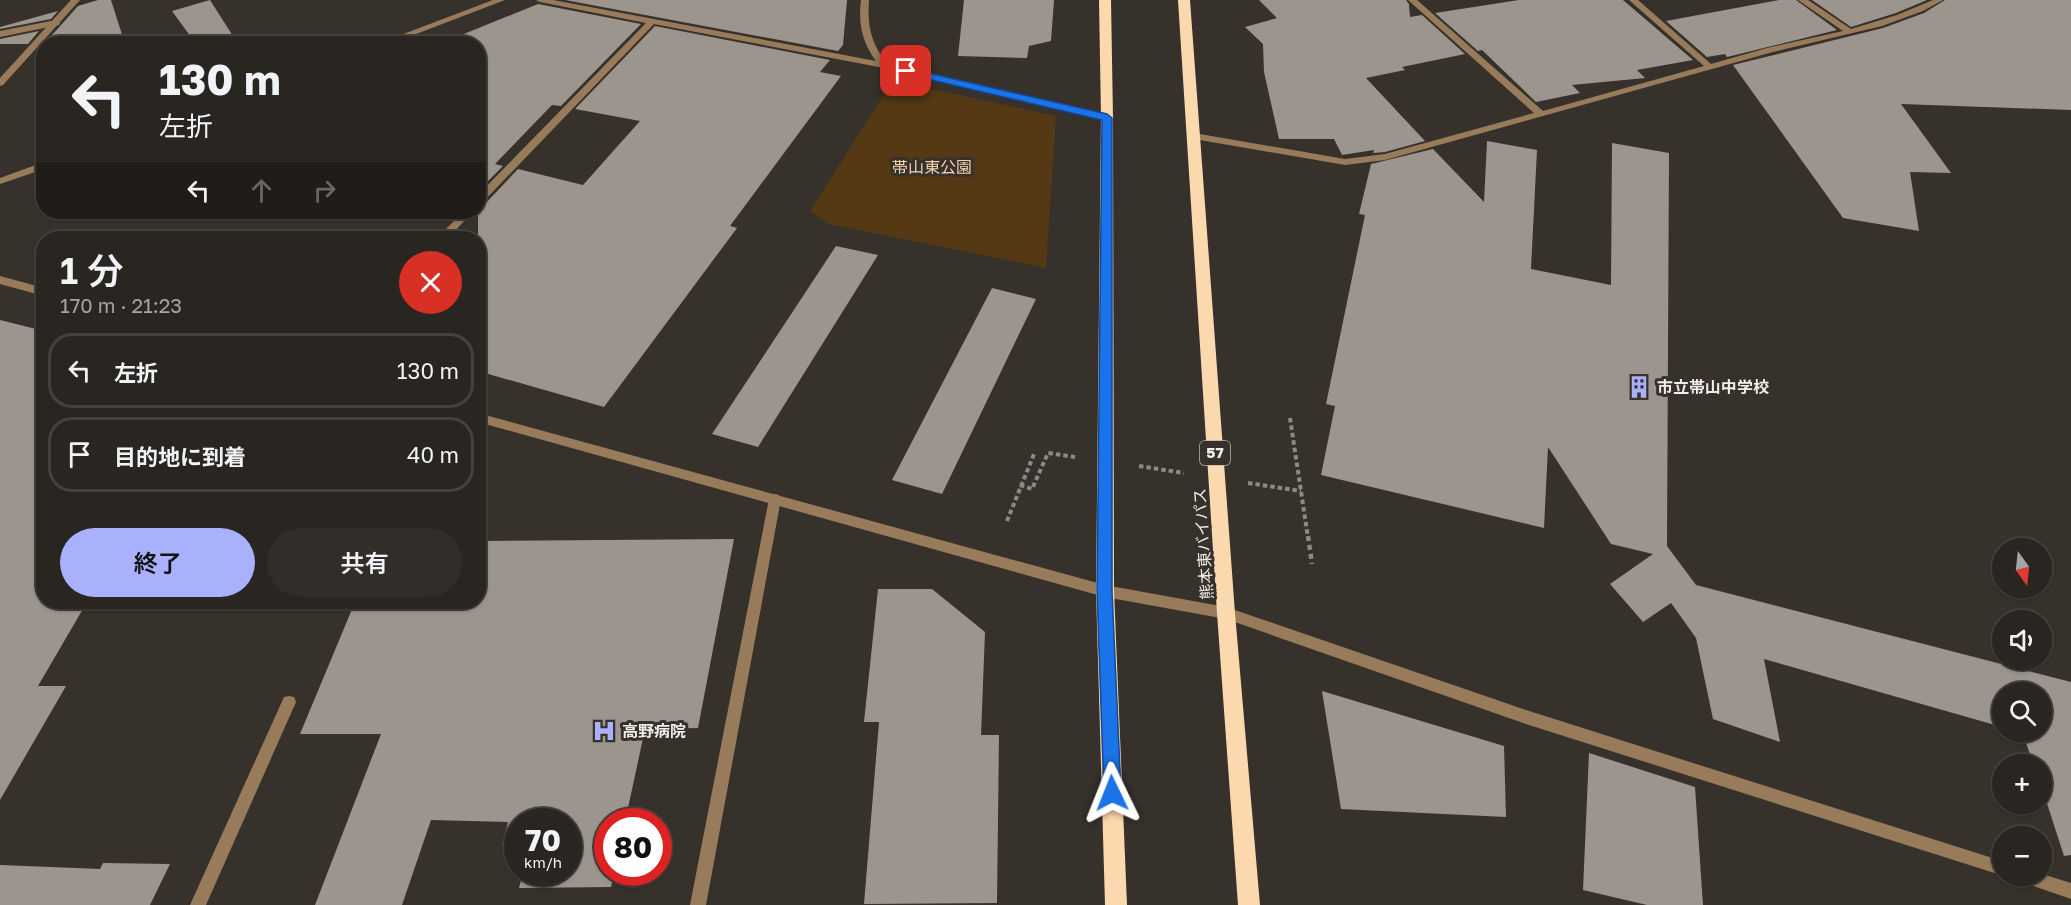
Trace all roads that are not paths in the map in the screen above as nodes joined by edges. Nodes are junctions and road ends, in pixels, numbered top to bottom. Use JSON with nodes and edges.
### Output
{"nodes":[{"id":1,"x":76,"y":0,"type":"edge"},
{"id":2,"x":501,"y":0,"type":"edge"},
{"id":3,"x":540,"y":0,"type":"edge"},
{"id":4,"x":865,"y":0,"type":"edge"},
{"id":5,"x":1105,"y":0,"type":"edge"},
{"id":6,"x":1184,"y":0,"type":"edge"},
{"id":7,"x":1414,"y":0,"type":"edge"},
{"id":8,"x":1633,"y":0,"type":"edge"},
{"id":9,"x":1802,"y":0,"type":"edge"},
{"id":10,"x":1939,"y":0,"type":"edge"},
{"id":11,"x":56,"y":22,"type":"junction"},
{"id":12,"x":651,"y":22,"type":"junction"},
{"id":13,"x":1848,"y":30,"type":"junction"},
{"id":14,"x":0,"y":34,"type":"edge"},
{"id":15,"x":43,"y":36,"type":"edge"},
{"id":16,"x":403,"y":36,"type":"edge"},
{"id":17,"x":36,"y":44,"type":"edge"},
{"id":18,"x":884,"y":65,"type":"junction"},
{"id":19,"x":1710,"y":67,"type":"junction"},
{"id":20,"x":0,"y":83,"type":"edge"},
{"id":21,"x":1541,"y":114,"type":"junction"},
{"id":22,"x":1107,"y":118,"type":"junction"},
{"id":23,"x":1194,"y":136,"type":"junction"},
{"id":24,"x":36,"y":168,"type":"edge"},
{"id":25,"x":0,"y":181,"type":"edge"},
{"id":26,"x":486,"y":193,"type":"edge"},
{"id":27,"x":461,"y":219,"type":"edge"},
{"id":28,"x":449,"y":231,"type":"edge"},
{"id":29,"x":0,"y":280,"type":"edge"},
{"id":30,"x":36,"y":290,"type":"edge"},
{"id":31,"x":486,"y":419,"type":"edge"},
{"id":32,"x":775,"y":499,"type":"junction"},
{"id":33,"x":1105,"y":591,"type":"junction"},
{"id":34,"x":1226,"y":613,"type":"junction"},
{"id":35,"x":290,"y":702,"type":"dead end"},
{"id":36,"x":1992,"y":866,"type":"edge"},
{"id":37,"x":2052,"y":885,"type":"edge"},
{"id":38,"x":2071,"y":891,"type":"edge"},
{"id":39,"x":198,"y":905,"type":"edge"},
{"id":40,"x":698,"y":905,"type":"edge"},
{"id":41,"x":1116,"y":905,"type":"edge"},
{"id":42,"x":1250,"y":905,"type":"edge"}],
"edges":[{"from":1,"to":11,"type":"street"},
{"from":2,"to":16,"type":"street"},
{"from":3,"to":12,"type":"street"},
{"from":4,"to":18,"type":"street"},
{"from":5,"to":22,"type":"highway"},
{"from":6,"to":23,"type":"highway","name":"熊本東バイパス","number":"57"},
{"from":7,"to":21,"type":"street"},
{"from":8,"to":19,"type":"street"},
{"from":9,"to":13,"type":"street"},
{"from":10,"to":13,"type":"street"},
{"from":11,"to":14,"type":"street"},
{"from":11,"to":15,"type":"street"},
{"from":12,"to":18,"type":"street"},
{"from":12,"to":26,"type":"street"},
{"from":13,"to":19,"type":"street"},
{"from":17,"to":20,"type":"street"},
{"from":18,"to":22,"type":"street"},
{"from":19,"to":21,"type":"street"},
{"from":21,"to":23,"type":"street"},
{"from":22,"to":33,"type":"highway"},
{"from":23,"to":34,"type":"highway","name":"熊本東バイパス","number":"57"},
{"from":24,"to":25,"type":"street"},
{"from":27,"to":28,"type":"street"},
{"from":29,"to":30,"type":"street"},
{"from":31,"to":32,"type":"street"},
{"from":32,"to":33,"type":"street"},
{"from":32,"to":40,"type":"street"},
{"from":33,"to":34,"type":"street"},
{"from":33,"to":41,"type":"highway"},
{"from":34,"to":36,"type":"street"},
{"from":34,"to":42,"type":"highway","name":"熊本東バイパス","number":"57"},
{"from":35,"to":39,"type":"street"},
{"from":37,"to":38,"type":"street"}]}
